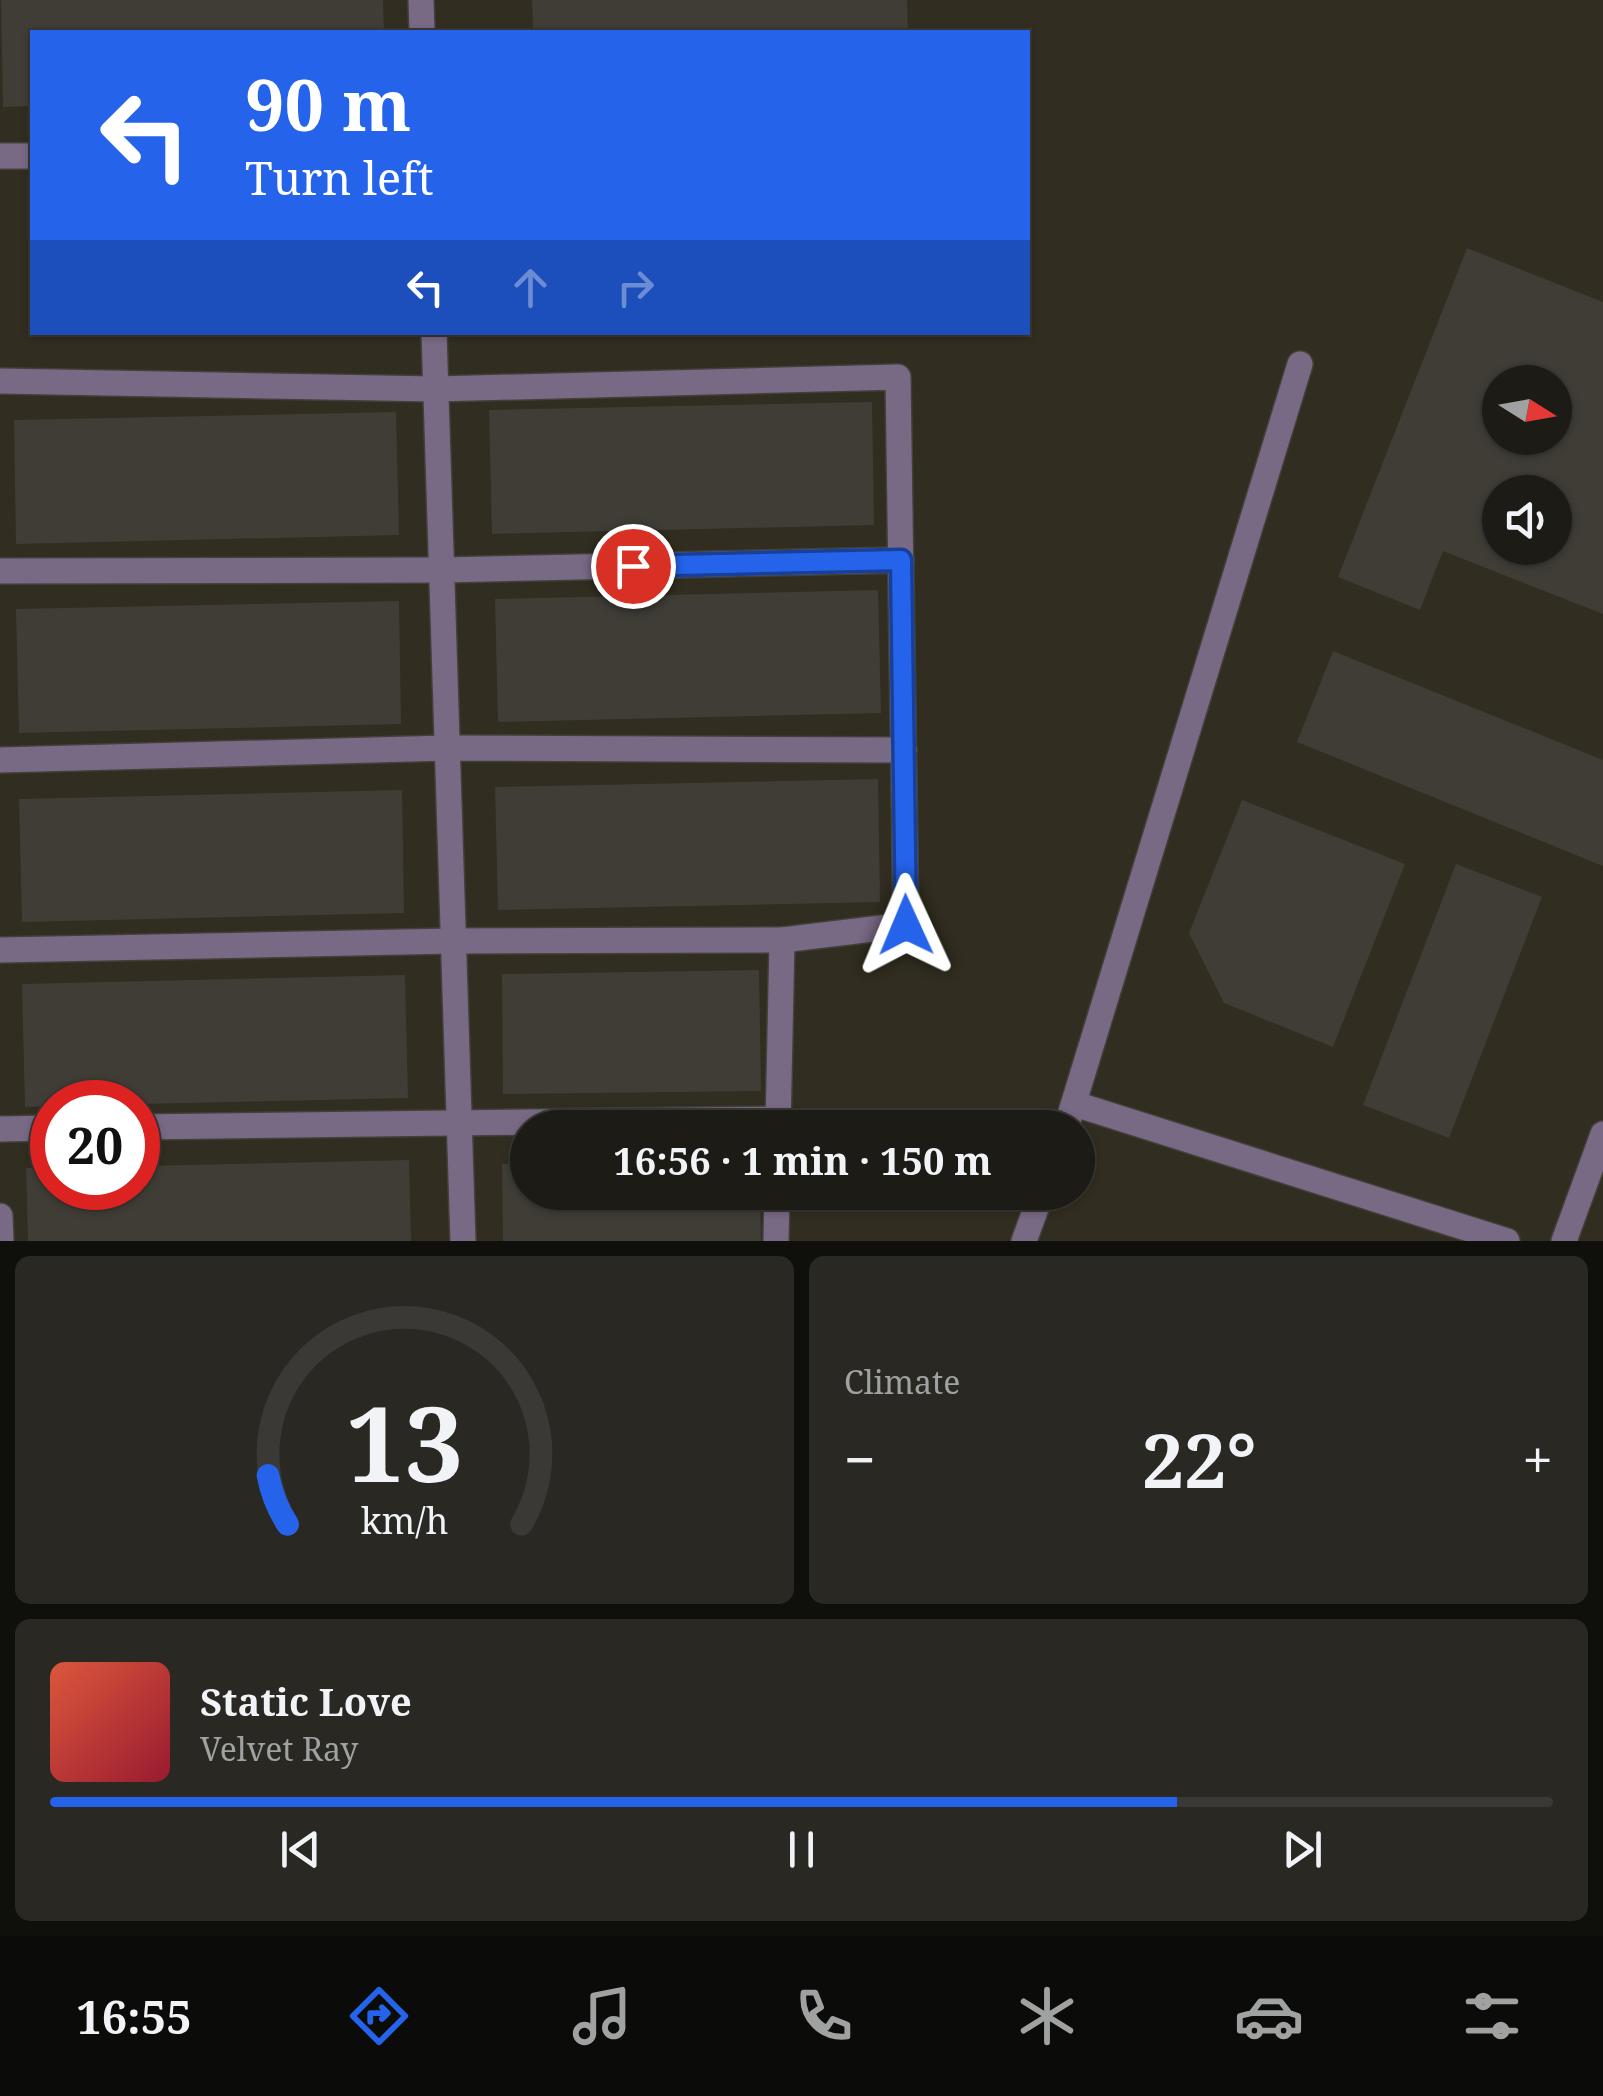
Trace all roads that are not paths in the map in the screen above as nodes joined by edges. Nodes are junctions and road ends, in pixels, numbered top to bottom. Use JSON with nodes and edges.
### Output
{"nodes":[{"id":1,"x":421,"y":0,"type":"edge"},
{"id":2,"x":422,"y":30,"type":"edge"},
{"id":3,"x":0,"y":156,"type":"edge"},
{"id":4,"x":30,"y":156,"type":"edge"},
{"id":5,"x":434,"y":335,"type":"edge"},
{"id":6,"x":1300,"y":364,"type":"dead end"},
{"id":7,"x":0,"y":381,"type":"edge"},
{"id":8,"x":436,"y":389,"type":"junction"},
{"id":9,"x":901,"y":560,"type":"junction"},
{"id":10,"x":442,"y":570,"type":"junction"},
{"id":11,"x":0,"y":571,"type":"edge"},
{"id":12,"x":447,"y":748,"type":"junction"},
{"id":13,"x":904,"y":750,"type":"junction"},
{"id":14,"x":0,"y":760,"type":"edge"},
{"id":15,"x":782,"y":940,"type":"junction"},
{"id":16,"x":453,"y":941,"type":"junction"},
{"id":17,"x":0,"y":950,"type":"edge"},
{"id":18,"x":778,"y":1110,"type":"edge"},
{"id":19,"x":1073,"y":1110,"type":"edge"},
{"id":20,"x":1095,"y":1123,"type":"edge"},
{"id":21,"x":459,"y":1125,"type":"junction"},
{"id":22,"x":510,"y":1125,"type":"edge"},
{"id":23,"x":0,"y":1128,"type":"edge"},
{"id":24,"x":30,"y":1128,"type":"edge"},
{"id":25,"x":160,"y":1128,"type":"edge"},
{"id":26,"x":1603,"y":1134,"type":"edge"},
{"id":27,"x":777,"y":1210,"type":"edge"},
{"id":28,"x":1035,"y":1210,"type":"edge"},
{"id":29,"x":0,"y":1216,"type":"edge"},
{"id":30,"x":0,"y":1241,"type":"edge"},
{"id":31,"x":463,"y":1241,"type":"edge"},
{"id":32,"x":776,"y":1241,"type":"edge"},
{"id":33,"x":1024,"y":1241,"type":"edge"},
{"id":34,"x":1507,"y":1241,"type":"edge"},
{"id":35,"x":1564,"y":1241,"type":"edge"}],
"edges":[{"from":1,"to":2,"type":"lane"},
{"from":3,"to":4,"type":"lane"},
{"from":5,"to":8,"type":"lane"},
{"from":6,"to":19,"type":"lane"},
{"from":7,"to":8,"type":"lane"},
{"from":8,"to":9,"type":"lane"},
{"from":8,"to":10,"type":"lane"},
{"from":9,"to":10,"type":"lane"},
{"from":9,"to":13,"type":"lane"},
{"from":10,"to":11,"type":"lane"},
{"from":10,"to":12,"type":"lane"},
{"from":12,"to":13,"type":"lane"},
{"from":12,"to":14,"type":"lane"},
{"from":12,"to":16,"type":"lane"},
{"from":13,"to":15,"type":"lane"},
{"from":15,"to":16,"type":"lane"},
{"from":15,"to":18,"type":"lane"},
{"from":16,"to":17,"type":"lane"},
{"from":16,"to":21,"type":"lane"},
{"from":20,"to":34,"type":"lane"},
{"from":21,"to":22,"type":"lane"},
{"from":21,"to":25,"type":"lane"},
{"from":21,"to":31,"type":"lane"},
{"from":23,"to":24,"type":"lane"},
{"from":26,"to":35,"type":"lane"},
{"from":27,"to":32,"type":"lane"},
{"from":28,"to":33,"type":"lane"},
{"from":29,"to":30,"type":"lane"}]}
